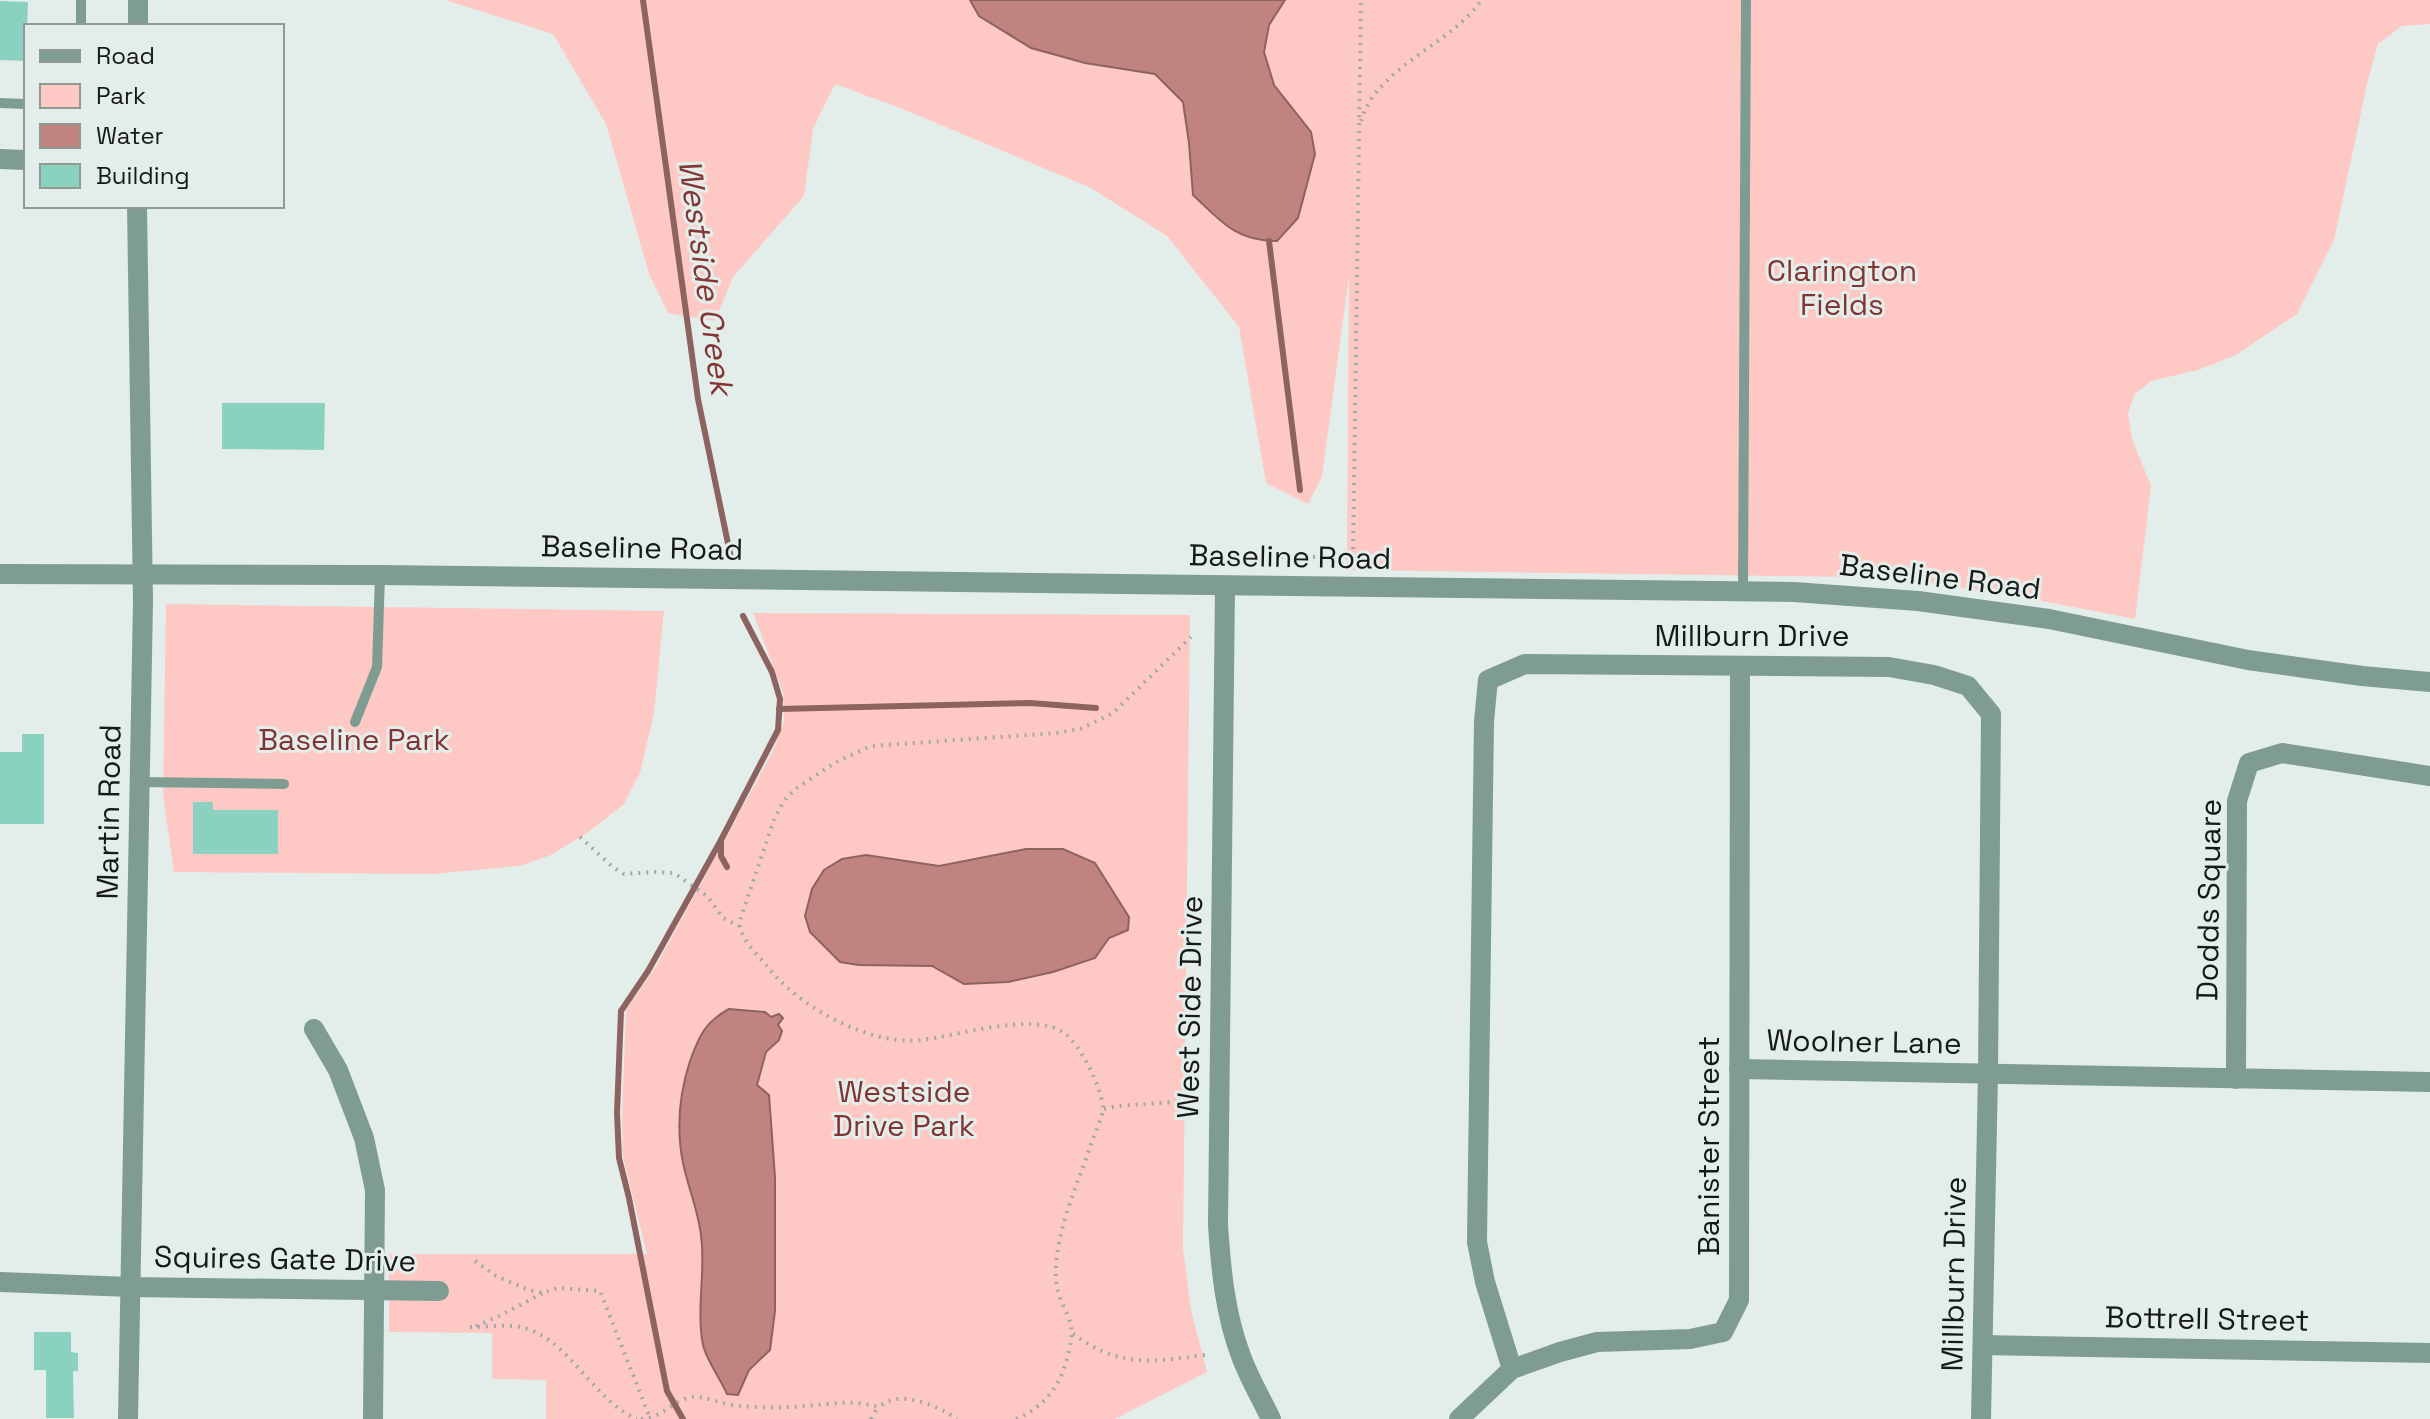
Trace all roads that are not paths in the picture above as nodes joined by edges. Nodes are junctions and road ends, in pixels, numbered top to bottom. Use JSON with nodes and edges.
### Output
{"nodes":[{"id":1,"x":81,"y":0,"type":"edge"},
{"id":2,"x":138,"y":0,"type":"edge"},
{"id":3,"x":1746,"y":0,"type":"edge"},
{"id":4,"x":81,"y":24,"type":"edge"},
{"id":5,"x":138,"y":24,"type":"edge"},
{"id":6,"x":0,"y":103,"type":"edge"},
{"id":7,"x":24,"y":104,"type":"edge"},
{"id":8,"x":0,"y":159,"type":"edge"},
{"id":9,"x":24,"y":160,"type":"edge"},
{"id":10,"x":137,"y":208,"type":"edge"},
{"id":11,"x":0,"y":574,"type":"edge"},
{"id":12,"x":143,"y":575,"type":"junction"},
{"id":13,"x":380,"y":575,"type":"junction"},
{"id":14,"x":1225,"y":586,"type":"junction"},
{"id":15,"x":1743,"y":591,"type":"junction"},
{"id":16,"x":1740,"y":667,"type":"junction"},
{"id":17,"x":2430,"y":682,"type":"edge"},
{"id":18,"x":355,"y":722,"type":"dead end"},
{"id":19,"x":2430,"y":776,"type":"edge"},
{"id":20,"x":139,"y":782,"type":"junction"},
{"id":21,"x":284,"y":784,"type":"dead end"},
{"id":22,"x":314,"y":1029,"type":"dead end"},
{"id":23,"x":1739,"y":1069,"type":"junction"},
{"id":24,"x":1988,"y":1074,"type":"junction"},
{"id":25,"x":2236,"y":1079,"type":"junction"},
{"id":26,"x":2430,"y":1082,"type":"edge"},
{"id":27,"x":0,"y":1282,"type":"edge"},
{"id":28,"x":130,"y":1287,"type":"junction"},
{"id":29,"x":375,"y":1291,"type":"junction"},
{"id":30,"x":439,"y":1291,"type":"dead end"},
{"id":31,"x":1983,"y":1345,"type":"junction"},
{"id":32,"x":2430,"y":1353,"type":"edge"},
{"id":33,"x":1512,"y":1369,"type":"junction"},
{"id":34,"x":128,"y":1419,"type":"edge"},
{"id":35,"x":373,"y":1419,"type":"edge"},
{"id":36,"x":1271,"y":1419,"type":"edge"},
{"id":37,"x":1459,"y":1419,"type":"edge"},
{"id":38,"x":1981,"y":1419,"type":"edge"}],
"edges":[{"from":1,"to":4,"type":"lane"},
{"from":2,"to":5,"type":"street"},
{"from":3,"to":15,"type":"lane"},
{"from":6,"to":7,"type":"lane"},
{"from":8,"to":9,"type":"street"},
{"from":10,"to":12,"type":"street","name":"Martin Road"},
{"from":11,"to":12,"type":"street","name":"Baseline Road"},
{"from":12,"to":13,"type":"street","name":"Baseline Road"},
{"from":12,"to":20,"type":"street","name":"Martin Road"},
{"from":13,"to":14,"type":"street","name":"Baseline Road"},
{"from":13,"to":18,"type":"lane"},
{"from":14,"to":15,"type":"street","name":"Baseline Road"},
{"from":14,"to":36,"type":"street","name":"West Side Drive"},
{"from":15,"to":17,"type":"street","name":"Baseline Road"},
{"from":16,"to":23,"type":"street","name":"Banister Street"},
{"from":16,"to":24,"type":"street","name":"Millburn Drive"},
{"from":16,"to":33,"type":"street","name":"Millburn Drive"},
{"from":19,"to":25,"type":"street","name":"Dodds Square"},
{"from":20,"to":21,"type":"lane"},
{"from":20,"to":28,"type":"street","name":"Martin Road"},
{"from":22,"to":29,"type":"street"},
{"from":23,"to":24,"type":"street","name":"Woolner Lane"},
{"from":23,"to":33,"type":"street","name":"Banister Street"},
{"from":24,"to":25,"type":"street"},
{"from":24,"to":31,"type":"street","name":"Millburn Drive"},
{"from":25,"to":26,"type":"street"},
{"from":27,"to":28,"type":"street","name":"Squires Gate Drive"},
{"from":28,"to":29,"type":"street","name":"Squires Gate Drive"},
{"from":28,"to":34,"type":"street","name":"Martin Road"},
{"from":29,"to":30,"type":"street","name":"Squires Gate Drive"},
{"from":29,"to":35,"type":"street"},
{"from":31,"to":32,"type":"street","name":"Bottrell Street"},
{"from":31,"to":38,"type":"street","name":"Millburn Drive"},
{"from":33,"to":37,"type":"street","name":"Banister Street"}]}
